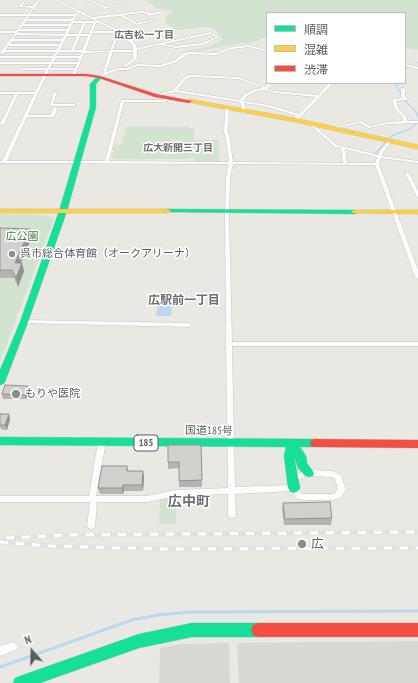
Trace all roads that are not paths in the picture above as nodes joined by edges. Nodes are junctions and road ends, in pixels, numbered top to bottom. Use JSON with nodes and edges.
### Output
{"nodes":[{"id":1,"x":25,"y":0,"type":"edge"},
{"id":2,"x":39,"y":0,"type":"edge"},
{"id":3,"x":56,"y":0,"type":"edge"},
{"id":4,"x":87,"y":0,"type":"edge"},
{"id":5,"x":123,"y":5,"type":"dead end"},
{"id":6,"x":34,"y":7,"type":"junction"},
{"id":7,"x":106,"y":8,"type":"junction"},
{"id":8,"x":162,"y":12,"type":"dead end"},
{"id":9,"x":79,"y":13,"type":"junction"},
{"id":10,"x":151,"y":14,"type":"junction"},
{"id":11,"x":0,"y":15,"type":"edge"},
{"id":12,"x":28,"y":15,"type":"junction"},
{"id":13,"x":120,"y":15,"type":"junction"},
{"id":14,"x":94,"y":18,"type":"junction"},
{"id":15,"x":127,"y":18,"type":"junction"},
{"id":16,"x":25,"y":20,"type":"junction"},
{"id":17,"x":156,"y":20,"type":"dead end"},
{"id":18,"x":85,"y":22,"type":"junction"},
{"id":19,"x":98,"y":22,"type":"junction"},
{"id":20,"x":72,"y":23,"type":"junction"},
{"id":21,"x":21,"y":25,"type":"junction"},
{"id":22,"x":68,"y":30,"type":"junction"},
{"id":23,"x":0,"y":32,"type":"edge"},
{"id":24,"x":17,"y":32,"type":"junction"},
{"id":25,"x":118,"y":32,"type":"junction"},
{"id":26,"x":91,"y":33,"type":"junction"},
{"id":27,"x":66,"y":34,"type":"junction"},
{"id":28,"x":80,"y":35,"type":"junction"},
{"id":29,"x":11,"y":40,"type":"junction"},
{"id":30,"x":64,"y":40,"type":"junction"},
{"id":31,"x":159,"y":44,"type":"junction"},
{"id":32,"x":8,"y":45,"type":"junction"},
{"id":33,"x":61,"y":45,"type":"junction"},
{"id":34,"x":135,"y":50,"type":"junction"},
{"id":35,"x":3,"y":51,"type":"junction"},
{"id":36,"x":58,"y":51,"type":"junction"},
{"id":37,"x":72,"y":51,"type":"junction"},
{"id":38,"x":84,"y":51,"type":"junction"},
{"id":39,"x":266,"y":51,"type":"edge"},
{"id":40,"x":112,"y":52,"type":"junction"},
{"id":41,"x":0,"y":56,"type":"edge"},
{"id":42,"x":55,"y":57,"type":"junction"},
{"id":43,"x":81,"y":57,"type":"junction"},
{"id":44,"x":0,"y":62,"type":"edge"},
{"id":45,"x":26,"y":63,"type":"junction"},
{"id":46,"x":52,"y":63,"type":"junction"},
{"id":47,"x":79,"y":63,"type":"junction"},
{"id":48,"x":406,"y":65,"type":"edge"},
{"id":49,"x":418,"y":68,"type":"edge"},
{"id":50,"x":21,"y":72,"type":"junction"},
{"id":51,"x":48,"y":72,"type":"junction"},
{"id":52,"x":75,"y":72,"type":"junction"},
{"id":53,"x":0,"y":75,"type":"edge"},
{"id":54,"x":103,"y":75,"type":"junction"},
{"id":55,"x":270,"y":84,"type":"edge"},
{"id":56,"x":330,"y":84,"type":"edge"},
{"id":57,"x":266,"y":88,"type":"junction"},
{"id":58,"x":403,"y":89,"type":"dead end"},
{"id":59,"x":175,"y":92,"type":"junction"},
{"id":60,"x":0,"y":93,"type":"edge"},
{"id":61,"x":17,"y":93,"type":"junction"},
{"id":62,"x":36,"y":93,"type":"junction"},
{"id":63,"x":55,"y":93,"type":"dead end"},
{"id":64,"x":155,"y":95,"type":"junction"},
{"id":65,"x":319,"y":96,"type":"junction"},
{"id":66,"x":166,"y":98,"type":"junction"},
{"id":67,"x":241,"y":102,"type":"junction"},
{"id":68,"x":74,"y":105,"type":"dead end"},
{"id":69,"x":55,"y":108,"type":"dead end"},
{"id":70,"x":227,"y":109,"type":"junction"},
{"id":71,"x":245,"y":112,"type":"junction"},
{"id":72,"x":27,"y":116,"type":"junction"},
{"id":73,"x":297,"y":118,"type":"junction"},
{"id":74,"x":405,"y":122,"type":"junction"},
{"id":75,"x":418,"y":122,"type":"edge"},
{"id":76,"x":2,"y":124,"type":"dead end"},
{"id":77,"x":311,"y":124,"type":"junction"},
{"id":78,"x":332,"y":128,"type":"junction"},
{"id":79,"x":390,"y":141,"type":"junction"},
{"id":80,"x":418,"y":147,"type":"edge"},
{"id":81,"x":343,"y":148,"type":"junction"},
{"id":82,"x":379,"y":157,"type":"junction"},
{"id":83,"x":2,"y":162,"type":"edge"},
{"id":84,"x":77,"y":162,"type":"junction"},
{"id":85,"x":231,"y":162,"type":"junction"},
{"id":86,"x":418,"y":162,"type":"edge"},
{"id":87,"x":107,"y":163,"type":"junction"},
{"id":88,"x":346,"y":164,"type":"junction"},
{"id":89,"x":377,"y":164,"type":"junction"},
{"id":90,"x":407,"y":173,"type":"dead end"},
{"id":91,"x":418,"y":196,"type":"edge"},
{"id":92,"x":0,"y":210,"type":"edge"},
{"id":93,"x":63,"y":211,"type":"junction"},
{"id":94,"x":395,"y":212,"type":"junction"},
{"id":95,"x":418,"y":212,"type":"edge"},
{"id":96,"x":227,"y":213,"type":"junction"},
{"id":97,"x":418,"y":277,"type":"edge"},
{"id":98,"x":24,"y":322,"type":"junction"},
{"id":99,"x":189,"y":325,"type":"dead end"},
{"id":100,"x":228,"y":344,"type":"junction"},
{"id":101,"x":418,"y":344,"type":"edge"},
{"id":102,"x":0,"y":382,"type":"edge"},
{"id":103,"x":0,"y":441,"type":"edge"},
{"id":104,"x":102,"y":442,"type":"junction"},
{"id":105,"x":230,"y":443,"type":"junction"},
{"id":106,"x":418,"y":444,"type":"edge"},
{"id":107,"x":292,"y":445,"type":"junction"},
{"id":108,"x":309,"y":473,"type":"junction"},
{"id":109,"x":292,"y":478,"type":"junction"},
{"id":110,"x":294,"y":488,"type":"junction"},
{"id":111,"x":231,"y":490,"type":"junction"},
{"id":112,"x":0,"y":499,"type":"edge"},
{"id":113,"x":93,"y":499,"type":"junction"},
{"id":114,"x":232,"y":516,"type":"dead end"},
{"id":115,"x":91,"y":526,"type":"dead end"},
{"id":116,"x":418,"y":630,"type":"edge"},
{"id":117,"x":13,"y":647,"type":"dead end"},
{"id":118,"x":0,"y":651,"type":"edge"},
{"id":119,"x":20,"y":683,"type":"edge"}],
"edges":[{"from":1,"to":6,"type":"street"},
{"from":2,"to":6,"type":"street"},
{"from":3,"to":9,"type":"street"},
{"from":4,"to":7,"type":"street"},
{"from":5,"to":7,"type":"street"},
{"from":6,"to":12,"type":"street"},
{"from":7,"to":9,"type":"street"},
{"from":7,"to":13,"type":"street"},
{"from":8,"to":10,"type":"street"},
{"from":9,"to":12,"type":"street"},
{"from":9,"to":14,"type":"street"},
{"from":9,"to":19,"type":"street"},
{"from":9,"to":20,"type":"street"},
{"from":10,"to":13,"type":"street"},
{"from":10,"to":15,"type":"street"},
{"from":11,"to":12,"type":"street"},
{"from":12,"to":16,"type":"street"},
{"from":13,"to":14,"type":"street"},
{"from":13,"to":15,"type":"street"},
{"from":14,"to":19,"type":"street"},
{"from":15,"to":17,"type":"street"},
{"from":16,"to":20,"type":"street"},
{"from":16,"to":21,"type":"street"},
{"from":18,"to":19,"type":"street"},
{"from":18,"to":20,"type":"street"},
{"from":18,"to":28,"type":"street"},
{"from":19,"to":25,"type":"street"},
{"from":19,"to":26,"type":"street"},
{"from":20,"to":21,"type":"street"},
{"from":20,"to":22,"type":"street"},
{"from":21,"to":24,"type":"street"},
{"from":22,"to":24,"type":"street"},
{"from":22,"to":27,"type":"street"},
{"from":23,"to":24,"type":"street"},
{"from":24,"to":27,"type":"street"},
{"from":24,"to":29,"type":"street"},
{"from":25,"to":26,"type":"street"},
{"from":25,"to":34,"type":"street"},
{"from":25,"to":40,"type":"street"},
{"from":26,"to":28,"type":"street"},
{"from":26,"to":38,"type":"street"},
{"from":27,"to":28,"type":"street"},
{"from":27,"to":30,"type":"street"},
{"from":28,"to":37,"type":"street"},
{"from":29,"to":30,"type":"street"},
{"from":29,"to":32,"type":"street"},
{"from":30,"to":33,"type":"street"},
{"from":31,"to":31,"type":"street"},
{"from":31,"to":34,"type":"street"},
{"from":32,"to":33,"type":"street"},
{"from":32,"to":35,"type":"street"},
{"from":33,"to":36,"type":"street"},
{"from":34,"to":40,"type":"street"},
{"from":34,"to":54,"type":"street"},
{"from":35,"to":36,"type":"street"},
{"from":35,"to":41,"type":"street"},
{"from":36,"to":37,"type":"street"},
{"from":36,"to":42,"type":"street"},
{"from":37,"to":38,"type":"street"},
{"from":38,"to":40,"type":"street"},
{"from":38,"to":43,"type":"street"},
{"from":39,"to":54,"type":"street"},
{"from":40,"to":54,"type":"street"},
{"from":41,"to":42,"type":"street"},
{"from":42,"to":43,"type":"street"},
{"from":42,"to":46,"type":"street"},
{"from":43,"to":47,"type":"street"},
{"from":44,"to":45,"type":"street"},
{"from":45,"to":46,"type":"street"},
{"from":45,"to":50,"type":"street"},
{"from":46,"to":47,"type":"street"},
{"from":46,"to":51,"type":"street"},
{"from":47,"to":52,"type":"street"},
{"from":48,"to":49,"type":"street"},
{"from":50,"to":51,"type":"main road"},
{"from":50,"to":53,"type":"main road"},
{"from":51,"to":52,"type":"main road"},
{"from":51,"to":62,"type":"street"},
{"from":52,"to":54,"type":"main road"},
{"from":54,"to":64,"type":"main road"},
{"from":54,"to":84,"type":"main road"},
{"from":55,"to":57,"type":"street"},
{"from":56,"to":65,"type":"street"},
{"from":57,"to":59,"type":"street"},
{"from":57,"to":65,"type":"street"},
{"from":57,"to":67,"type":"street"},
{"from":58,"to":74,"type":"street"},
{"from":59,"to":64,"type":"street"},
{"from":59,"to":67,"type":"street"},
{"from":60,"to":61,"type":"street"},
{"from":61,"to":62,"type":"street"},
{"from":61,"to":76,"type":"street"},
{"from":62,"to":72,"type":"street"},
{"from":63,"to":68,"type":"street"},
{"from":64,"to":66,"type":"main road"},
{"from":65,"to":73,"type":"street"},
{"from":66,"to":70,"type":"main road"},
{"from":66,"to":87,"type":"street"},
{"from":67,"to":71,"type":"street"},
{"from":67,"to":73,"type":"street"},
{"from":69,"to":72,"type":"street"},
{"from":70,"to":71,"type":"main road"},
{"from":70,"to":85,"type":"street"},
{"from":71,"to":73,"type":"main road"},
{"from":72,"to":83,"type":"street"},
{"from":73,"to":77,"type":"main road"},
{"from":74,"to":75,"type":"street"},
{"from":74,"to":78,"type":"street"},
{"from":77,"to":78,"type":"main road"},
{"from":77,"to":81,"type":"street"},
{"from":78,"to":79,"type":"main road"},
{"from":79,"to":80,"type":"main road"},
{"from":79,"to":82,"type":"street"},
{"from":81,"to":82,"type":"street"},
{"from":81,"to":88,"type":"street"},
{"from":82,"to":86,"type":"street"},
{"from":82,"to":89,"type":"street"},
{"from":83,"to":84,"type":"street"},
{"from":84,"to":87,"type":"street"},
{"from":84,"to":93,"type":"main road"},
{"from":85,"to":87,"type":"street"},
{"from":85,"to":88,"type":"street"},
{"from":85,"to":96,"type":"street"},
{"from":88,"to":89,"type":"street"},
{"from":89,"to":94,"type":"street"},
{"from":90,"to":91,"type":"street"},
{"from":92,"to":93,"type":"main road"},
{"from":93,"to":96,"type":"main road"},
{"from":93,"to":98,"type":"main road"},
{"from":94,"to":95,"type":"main road"},
{"from":94,"to":96,"type":"main road"},
{"from":94,"to":97,"type":"street"},
{"from":96,"to":100,"type":"street"},
{"from":98,"to":99,"type":"street"},
{"from":98,"to":102,"type":"main road"},
{"from":100,"to":101,"type":"street"},
{"from":100,"to":105,"type":"street"},
{"from":103,"to":104,"type":"main road","name":"国道185号","number":"185"},
{"from":104,"to":105,"type":"main road","name":"国道185号","number":"185"},
{"from":104,"to":113,"type":"street"},
{"from":105,"to":107,"type":"main road","name":"国道185号","number":"185"},
{"from":105,"to":111,"type":"street"},
{"from":106,"to":107,"type":"main road","name":"国道185号","number":"185"},
{"from":107,"to":108,"type":"main road"},
{"from":107,"to":109,"type":"main road"},
{"from":108,"to":109,"type":"street"},
{"from":108,"to":110,"type":"street"},
{"from":109,"to":110,"type":"main road"},
{"from":110,"to":111,"type":"street"},
{"from":111,"to":113,"type":"street"},
{"from":111,"to":114,"type":"street"},
{"from":112,"to":113,"type":"street"},
{"from":113,"to":115,"type":"street"},
{"from":116,"to":119,"type":"main road"},
{"from":117,"to":118,"type":"street"}]}
